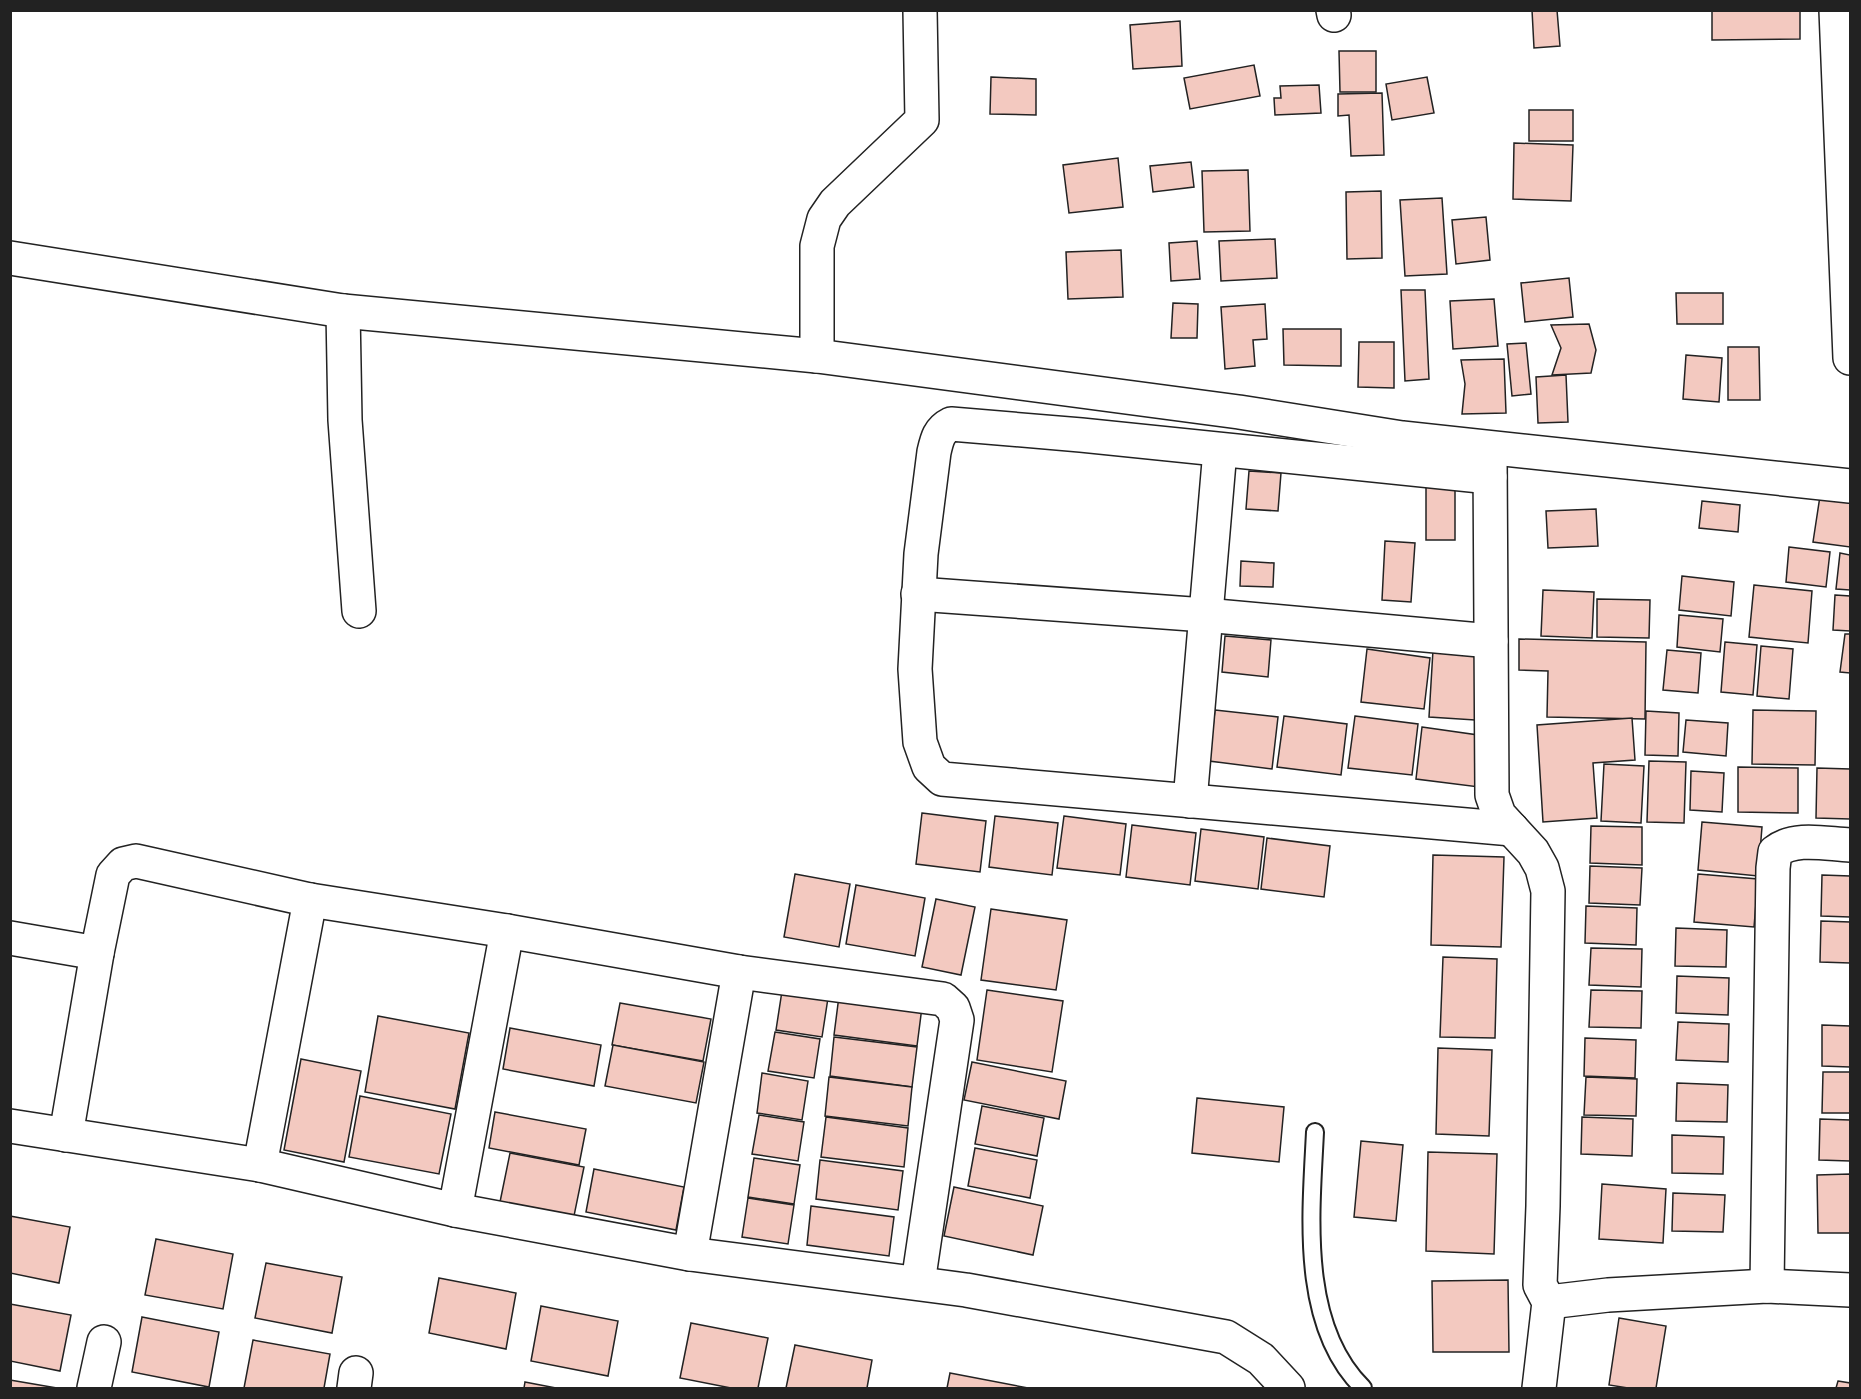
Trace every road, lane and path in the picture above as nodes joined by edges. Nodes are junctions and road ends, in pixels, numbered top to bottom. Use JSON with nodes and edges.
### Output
{"nodes":[{"id":1,"x":920,"y":10,"type":"edge"},
{"id":2,"x":1836,"y":10,"type":"edge"},
{"id":3,"x":10,"y":258,"type":"edge"},
{"id":4,"x":343,"y":311,"type":"junction"},
{"id":5,"x":817,"y":356,"type":"junction"},
{"id":6,"x":1851,"y":358,"type":"edge"},
{"id":7,"x":1220,"y":450,"type":"junction"},
{"id":8,"x":1490,"y":463,"type":"junction"},
{"id":9,"x":1851,"y":486,"type":"edge"},
{"id":10,"x":918,"y":594,"type":"junction"},
{"id":11,"x":359,"y":612,"type":"dead end"},
{"id":12,"x":1205,"y":615,"type":"junction"},
{"id":13,"x":1491,"y":641,"type":"junction"},
{"id":14,"x":1190,"y":801,"type":"junction"},
{"id":15,"x":1512,"y":829,"type":"junction"},
{"id":16,"x":1851,"y":845,"type":"edge"},
{"id":17,"x":310,"y":900,"type":"junction"},
{"id":18,"x":507,"y":931,"type":"junction"},
{"id":19,"x":10,"y":938,"type":"edge"},
{"id":20,"x":97,"y":952,"type":"junction"},
{"id":21,"x":738,"y":972,"type":"junction"},
{"id":22,"x":10,"y":1126,"type":"edge"},
{"id":23,"x":1315,"y":1132,"type":"dead end"},
{"id":24,"x":66,"y":1135,"type":"junction"},
{"id":25,"x":260,"y":1165,"type":"junction"},
{"id":26,"x":455,"y":1210,"type":"junction"},
{"id":27,"x":690,"y":1254,"type":"junction"},
{"id":28,"x":918,"y":1284,"type":"junction"},
{"id":29,"x":1767,"y":1286,"type":"junction"},
{"id":30,"x":1851,"y":1290,"type":"edge"},
{"id":31,"x":1548,"y":1302,"type":"junction"},
{"id":32,"x":104,"y":1342,"type":"dead end"},
{"id":33,"x":94,"y":1389,"type":"edge"},
{"id":34,"x":1288,"y":1389,"type":"edge"},
{"id":35,"x":1363,"y":1389,"type":"edge"},
{"id":36,"x":1539,"y":1389,"type":"edge"}],
"edges":[{"from":1,"to":5,"type":"street"},
{"from":2,"to":6,"type":"street"},
{"from":3,"to":4,"type":"street"},
{"from":4,"to":5,"type":"street"},
{"from":4,"to":11,"type":"street"},
{"from":5,"to":8,"type":"street"},
{"from":7,"to":8,"type":"street"},
{"from":7,"to":10,"type":"street"},
{"from":7,"to":12,"type":"street"},
{"from":8,"to":9,"type":"street"},
{"from":8,"to":13,"type":"street"},
{"from":10,"to":12,"type":"street"},
{"from":10,"to":14,"type":"street"},
{"from":12,"to":13,"type":"street"},
{"from":12,"to":14,"type":"street"},
{"from":13,"to":15,"type":"street"},
{"from":14,"to":15,"type":"street"},
{"from":15,"to":31,"type":"street"},
{"from":16,"to":29,"type":"street"},
{"from":17,"to":18,"type":"street"},
{"from":17,"to":20,"type":"street"},
{"from":17,"to":25,"type":"street"},
{"from":18,"to":21,"type":"street"},
{"from":18,"to":26,"type":"street"},
{"from":19,"to":20,"type":"street"},
{"from":20,"to":24,"type":"street"},
{"from":21,"to":27,"type":"street"},
{"from":21,"to":28,"type":"street"},
{"from":22,"to":24,"type":"street"},
{"from":23,"to":35,"type":"lane"},
{"from":24,"to":25,"type":"street"},
{"from":25,"to":26,"type":"street"},
{"from":26,"to":27,"type":"street"},
{"from":27,"to":28,"type":"street"},
{"from":28,"to":34,"type":"street"},
{"from":29,"to":30,"type":"street"},
{"from":29,"to":31,"type":"street"},
{"from":31,"to":36,"type":"street"},
{"from":32,"to":33,"type":"street"}]}
